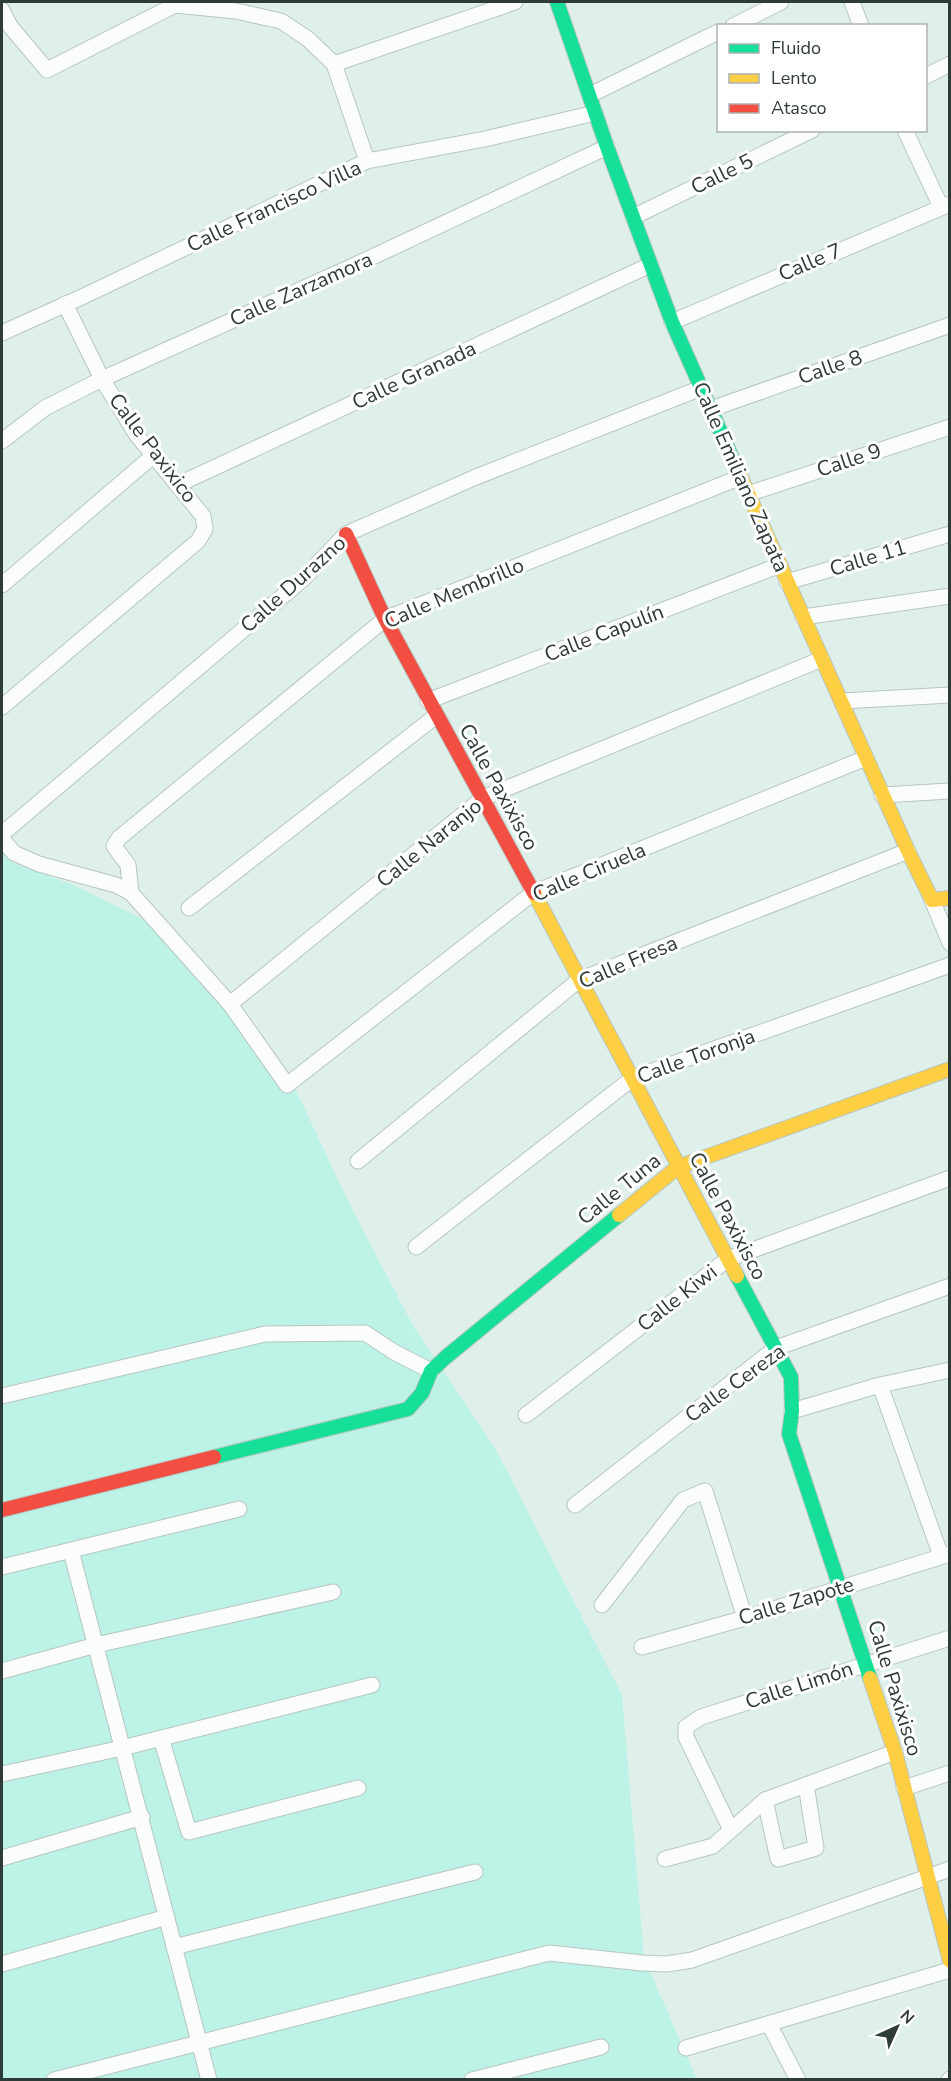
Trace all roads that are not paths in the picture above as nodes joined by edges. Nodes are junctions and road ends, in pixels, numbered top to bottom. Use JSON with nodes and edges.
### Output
{"nodes":[{"id":1,"x":515,"y":2,"type":"edge"},
{"id":2,"x":557,"y":2,"type":"edge"},
{"id":3,"x":782,"y":2,"type":"edge"},
{"id":4,"x":852,"y":2,"type":"edge"},
{"id":5,"x":2,"y":10,"type":"edge"},
{"id":6,"x":737,"y":24,"type":"edge"},
{"id":7,"x":860,"y":24,"type":"edge"},
{"id":8,"x":717,"y":32,"type":"edge"},
{"id":9,"x":334,"y":64,"type":"junction"},
{"id":10,"x":950,"y":64,"type":"edge"},
{"id":11,"x":927,"y":76,"type":"edge"},
{"id":12,"x":590,"y":95,"type":"junction"},
{"id":13,"x":595,"y":113,"type":"junction"},
{"id":14,"x":808,"y":132,"type":"edge"},
{"id":15,"x":906,"y":132,"type":"edge"},
{"id":16,"x":607,"y":147,"type":"junction"},
{"id":17,"x":367,"y":161,"type":"junction"},
{"id":18,"x":945,"y":205,"type":"edge"},
{"id":19,"x":633,"y":217,"type":"junction"},
{"id":20,"x":650,"y":264,"type":"junction"},
{"id":21,"x":65,"y":304,"type":"junction"},
{"id":22,"x":672,"y":322,"type":"junction"},
{"id":23,"x":950,"y":325,"type":"edge"},
{"id":24,"x":3,"y":329,"type":"edge"},
{"id":25,"x":102,"y":379,"type":"junction"},
{"id":26,"x":701,"y":388,"type":"junction"},
{"id":27,"x":711,"y":409,"type":"junction"},
{"id":28,"x":950,"y":427,"type":"edge"},
{"id":29,"x":2,"y":441,"type":"edge"},
{"id":30,"x":154,"y":455,"type":"junction"},
{"id":31,"x":741,"y":477,"type":"junction"},
{"id":32,"x":177,"y":485,"type":"junction"},
{"id":33,"x":748,"y":494,"type":"junction"},
{"id":34,"x":346,"y":534,"type":"junction"},
{"id":35,"x":950,"y":534,"type":"edge"},
{"id":36,"x":780,"y":565,"type":"junction"},
{"id":37,"x":788,"y":582,"type":"junction"},
{"id":38,"x":2,"y":585,"type":"edge"},
{"id":39,"x":950,"y":596,"type":"edge"},
{"id":40,"x":803,"y":616,"type":"junction"},
{"id":41,"x":385,"y":618,"type":"junction"},
{"id":42,"x":822,"y":659,"type":"junction"},
{"id":43,"x":950,"y":695,"type":"edge"},
{"id":44,"x":428,"y":701,"type":"junction"},
{"id":45,"x":842,"y":701,"type":"junction"},
{"id":46,"x":2,"y":707,"type":"edge"},
{"id":47,"x":436,"y":716,"type":"junction"},
{"id":48,"x":866,"y":758,"type":"junction"},
{"id":49,"x":950,"y":791,"type":"edge"},
{"id":50,"x":882,"y":795,"type":"junction"},
{"id":51,"x":483,"y":798,"type":"junction"},
{"id":52,"x":2,"y":836,"type":"edge"},
{"id":53,"x":908,"y":851,"type":"junction"},
{"id":54,"x":130,"y":893,"type":"junction"},
{"id":55,"x":533,"y":893,"type":"junction"},
{"id":56,"x":950,"y":898,"type":"edge"},
{"id":57,"x":932,"y":900,"type":"junction"},
{"id":58,"x":189,"y":908,"type":"dead end"},
{"id":59,"x":950,"y":943,"type":"edge"},
{"id":60,"x":950,"y":965,"type":"edge"},
{"id":61,"x":579,"y":980,"type":"junction"},
{"id":62,"x":230,"y":1004,"type":"junction"},
{"id":63,"x":950,"y":1069,"type":"edge"},
{"id":64,"x":633,"y":1078,"type":"junction"},
{"id":65,"x":358,"y":1161,"type":"dead end"},
{"id":66,"x":678,"y":1167,"type":"junction"},
{"id":67,"x":950,"y":1178,"type":"edge"},
{"id":68,"x":416,"y":1247,"type":"dead end"},
{"id":69,"x":728,"y":1259,"type":"junction"},
{"id":70,"x":950,"y":1286,"type":"edge"},
{"id":71,"x":776,"y":1348,"type":"junction"},
{"id":72,"x":950,"y":1370,"type":"edge"},
{"id":73,"x":431,"y":1371,"type":"junction"},
{"id":74,"x":880,"y":1385,"type":"junction"},
{"id":75,"x":2,"y":1396,"type":"edge"},
{"id":76,"x":792,"y":1411,"type":"junction"},
{"id":77,"x":526,"y":1415,"type":"dead end"},
{"id":78,"x":575,"y":1505,"type":"dead end"},
{"id":79,"x":238,"y":1509,"type":"dead end"},
{"id":80,"x":2,"y":1510,"type":"edge"},
{"id":81,"x":70,"y":1551,"type":"junction"},
{"id":82,"x":945,"y":1555,"type":"edge"},
{"id":83,"x":2,"y":1567,"type":"edge"},
{"id":84,"x":841,"y":1587,"type":"junction"},
{"id":85,"x":333,"y":1592,"type":"dead end"},
{"id":86,"x":602,"y":1605,"type":"dead end"},
{"id":87,"x":746,"y":1618,"type":"junction"},
{"id":88,"x":950,"y":1638,"type":"edge"},
{"id":89,"x":96,"y":1645,"type":"junction"},
{"id":90,"x":642,"y":1647,"type":"dead end"},
{"id":91,"x":867,"y":1664,"type":"junction"},
{"id":92,"x":2,"y":1671,"type":"edge"},
{"id":93,"x":372,"y":1685,"type":"dead end"},
{"id":94,"x":161,"y":1738,"type":"junction"},
{"id":95,"x":122,"y":1748,"type":"junction"},
{"id":96,"x":895,"y":1752,"type":"junction"},
{"id":97,"x":950,"y":1773,"type":"edge"},
{"id":98,"x":2,"y":1774,"type":"edge"},
{"id":99,"x":806,"y":1785,"type":"junction"},
{"id":100,"x":358,"y":1788,"type":"dead end"},
{"id":101,"x":904,"y":1788,"type":"junction"},
{"id":102,"x":765,"y":1800,"type":"junction"},
{"id":103,"x":142,"y":1817,"type":"junction"},
{"id":104,"x":731,"y":1830,"type":"junction"},
{"id":105,"x":2,"y":1858,"type":"edge"},
{"id":106,"x":665,"y":1859,"type":"dead end"},
{"id":107,"x":950,"y":1869,"type":"edge"},
{"id":108,"x":475,"y":1872,"type":"dead end"},
{"id":109,"x":927,"y":1875,"type":"junction"},
{"id":110,"x":167,"y":1917,"type":"junction"},
{"id":111,"x":174,"y":1947,"type":"junction"},
{"id":112,"x":950,"y":1961,"type":"edge"},
{"id":113,"x":2,"y":1964,"type":"edge"},
{"id":114,"x":950,"y":1971,"type":"edge"},
{"id":115,"x":769,"y":2024,"type":"junction"},
{"id":116,"x":201,"y":2042,"type":"junction"},
{"id":117,"x":601,"y":2047,"type":"dead end"},
{"id":118,"x":686,"y":2048,"type":"dead end"},
{"id":119,"x":54,"y":2079,"type":"edge"},
{"id":120,"x":209,"y":2079,"type":"edge"},
{"id":121,"x":472,"y":2079,"type":"edge"},
{"id":122,"x":798,"y":2079,"type":"edge"}],
"edges":[{"from":1,"to":9,"type":"street"},
{"from":2,"to":12,"type":"street","name":"Calle Emiliano Zapata"},
{"from":3,"to":6,"type":"street"},
{"from":4,"to":7,"type":"street"},
{"from":5,"to":9,"type":"street"},
{"from":8,"to":12,"type":"street"},
{"from":9,"to":17,"type":"street"},
{"from":10,"to":11,"type":"street"},
{"from":12,"to":13,"type":"street","name":"Calle Emiliano Zapata"},
{"from":13,"to":16,"type":"street","name":"Calle Emiliano Zapata"},
{"from":13,"to":17,"type":"street","name":"Calle Francisco Villa"},
{"from":14,"to":19,"type":"street","name":"Calle 5"},
{"from":15,"to":18,"type":"street"},
{"from":16,"to":19,"type":"street","name":"Calle Emiliano Zapata"},
{"from":16,"to":25,"type":"street","name":"Calle Zarzamora"},
{"from":17,"to":21,"type":"street","name":"Calle Francisco Villa"},
{"from":18,"to":22,"type":"street","name":"Calle 7"},
{"from":19,"to":20,"type":"street","name":"Calle Emiliano Zapata"},
{"from":20,"to":22,"type":"street","name":"Calle Emiliano Zapata"},
{"from":20,"to":32,"type":"street","name":"Calle Granada"},
{"from":21,"to":24,"type":"street","name":"Calle Francisco Villa"},
{"from":21,"to":25,"type":"street","name":"Calle Paxixico"},
{"from":22,"to":26,"type":"street","name":"Calle Emiliano Zapata"},
{"from":23,"to":27,"type":"street","name":"Calle 8"},
{"from":25,"to":29,"type":"street","name":"Calle Zarzamora"},
{"from":25,"to":30,"type":"street","name":"Calle Paxixico"},
{"from":26,"to":27,"type":"street","name":"Calle Emiliano Zapata"},
{"from":26,"to":34,"type":"street","name":"Calle Durazno"},
{"from":27,"to":31,"type":"street","name":"Calle Emiliano Zapata"},
{"from":28,"to":33,"type":"street","name":"Calle 9"},
{"from":30,"to":32,"type":"street","name":"Calle Paxixico"},
{"from":30,"to":38,"type":"street"},
{"from":31,"to":33,"type":"street","name":"Calle Emiliano Zapata"},
{"from":31,"to":41,"type":"street","name":"Calle Membrillo"},
{"from":32,"to":46,"type":"street","name":"Calle Paxixico"},
{"from":33,"to":36,"type":"street","name":"Calle Emiliano Zapata"},
{"from":34,"to":41,"type":"street","name":"Calle Paxixisco"},
{"from":34,"to":52,"type":"street","name":"Calle Durazno"},
{"from":35,"to":37,"type":"street","name":"Calle 11"},
{"from":36,"to":37,"type":"street","name":"Calle Emiliano Zapata"},
{"from":36,"to":44,"type":"street","name":"Calle Capulín"},
{"from":37,"to":40,"type":"street","name":"Calle Emiliano Zapata"},
{"from":39,"to":40,"type":"street"},
{"from":40,"to":42,"type":"street","name":"Calle Emiliano Zapata"},
{"from":41,"to":44,"type":"street","name":"Calle Paxixisco"},
{"from":41,"to":54,"type":"street","name":"Calle Membrillo"},
{"from":42,"to":45,"type":"street","name":"Calle Emiliano Zapata"},
{"from":42,"to":51,"type":"street","name":"Calle Naranjo"},
{"from":43,"to":45,"type":"street"},
{"from":44,"to":47,"type":"street","name":"Calle Paxixisco"},
{"from":45,"to":48,"type":"street","name":"Calle Emiliano Zapata"},
{"from":47,"to":51,"type":"street","name":"Calle Paxixisco"},
{"from":47,"to":58,"type":"street"},
{"from":48,"to":50,"type":"street","name":"Calle Emiliano Zapata"},
{"from":48,"to":55,"type":"street","name":"Calle Ciruela"},
{"from":49,"to":50,"type":"street"},
{"from":50,"to":53,"type":"street","name":"Calle Emiliano Zapata"},
{"from":51,"to":55,"type":"street","name":"Calle Paxixisco"},
{"from":51,"to":62,"type":"street","name":"Calle Naranjo"},
{"from":52,"to":54,"type":"street"},
{"from":53,"to":57,"type":"street","name":"Calle Emiliano Zapata"},
{"from":53,"to":61,"type":"street","name":"Calle Fresa"},
{"from":54,"to":62,"type":"street"},
{"from":55,"to":61,"type":"street","name":"Calle Paxixisco"},
{"from":55,"to":62,"type":"street","name":"Calle Ciruela"},
{"from":56,"to":57,"type":"street"},
{"from":57,"to":59,"type":"street","name":"Calle Emiliano Zapata"},
{"from":60,"to":64,"type":"street","name":"Calle Toronja"},
{"from":61,"to":64,"type":"street","name":"Calle Paxixisco"},
{"from":61,"to":65,"type":"street","name":"Calle Fresa"},
{"from":63,"to":66,"type":"street","name":"Calle Tuna"},
{"from":64,"to":66,"type":"street","name":"Calle Paxixisco"},
{"from":64,"to":68,"type":"street","name":"Calle Toronja"},
{"from":66,"to":69,"type":"street","name":"Calle Paxixisco"},
{"from":66,"to":73,"type":"street","name":"Calle Tuna"},
{"from":67,"to":69,"type":"street","name":"Calle Kiwi"},
{"from":69,"to":71,"type":"street","name":"Calle Paxixisco"},
{"from":69,"to":77,"type":"street","name":"Calle Kiwi"},
{"from":70,"to":71,"type":"street","name":"Calle Cereza"},
{"from":71,"to":76,"type":"street","name":"Calle Paxixisco"},
{"from":71,"to":78,"type":"street","name":"Calle Cereza"},
{"from":72,"to":74,"type":"street"},
{"from":73,"to":75,"type":"street"},
{"from":73,"to":80,"type":"street"},
{"from":74,"to":76,"type":"street"},
{"from":74,"to":82,"type":"street"},
{"from":76,"to":84,"type":"street","name":"Calle Paxixisco"},
{"from":79,"to":81,"type":"street"},
{"from":81,"to":83,"type":"street"},
{"from":81,"to":89,"type":"street"},
{"from":82,"to":84,"type":"street","name":"Calle Zapote"},
{"from":84,"to":87,"type":"street","name":"Calle Zapote"},
{"from":84,"to":91,"type":"street","name":"Calle Paxixisco"},
{"from":85,"to":89,"type":"street"},
{"from":86,"to":87,"type":"street"},
{"from":87,"to":90,"type":"street","name":"Calle Zapote"},
{"from":88,"to":91,"type":"street","name":"Calle Limón"},
{"from":89,"to":92,"type":"street"},
{"from":89,"to":95,"type":"street"},
{"from":91,"to":96,"type":"street","name":"Calle Paxixisco"},
{"from":91,"to":104,"type":"street","name":"Calle Limón"},
{"from":93,"to":94,"type":"street"},
{"from":94,"to":95,"type":"street"},
{"from":94,"to":100,"type":"street"},
{"from":95,"to":98,"type":"street"},
{"from":95,"to":103,"type":"street"},
{"from":96,"to":99,"type":"street"},
{"from":96,"to":101,"type":"street","name":"Calle Paxixisco"},
{"from":97,"to":101,"type":"street"},
{"from":99,"to":102,"type":"street"},
{"from":99,"to":102,"type":"street"},
{"from":101,"to":109,"type":"street","name":"Calle Paxixisco"},
{"from":102,"to":104,"type":"street"},
{"from":103,"to":105,"type":"street"},
{"from":103,"to":110,"type":"street"},
{"from":104,"to":106,"type":"street"},
{"from":107,"to":109,"type":"street"},
{"from":108,"to":111,"type":"street"},
{"from":109,"to":112,"type":"street","name":"Calle Paxixisco"},
{"from":109,"to":116,"type":"street"},
{"from":110,"to":111,"type":"street"},
{"from":110,"to":113,"type":"street"},
{"from":111,"to":116,"type":"street"},
{"from":114,"to":115,"type":"street"},
{"from":115,"to":118,"type":"street"},
{"from":115,"to":122,"type":"street"},
{"from":116,"to":119,"type":"street"},
{"from":116,"to":120,"type":"street"},
{"from":117,"to":121,"type":"street"}]}
